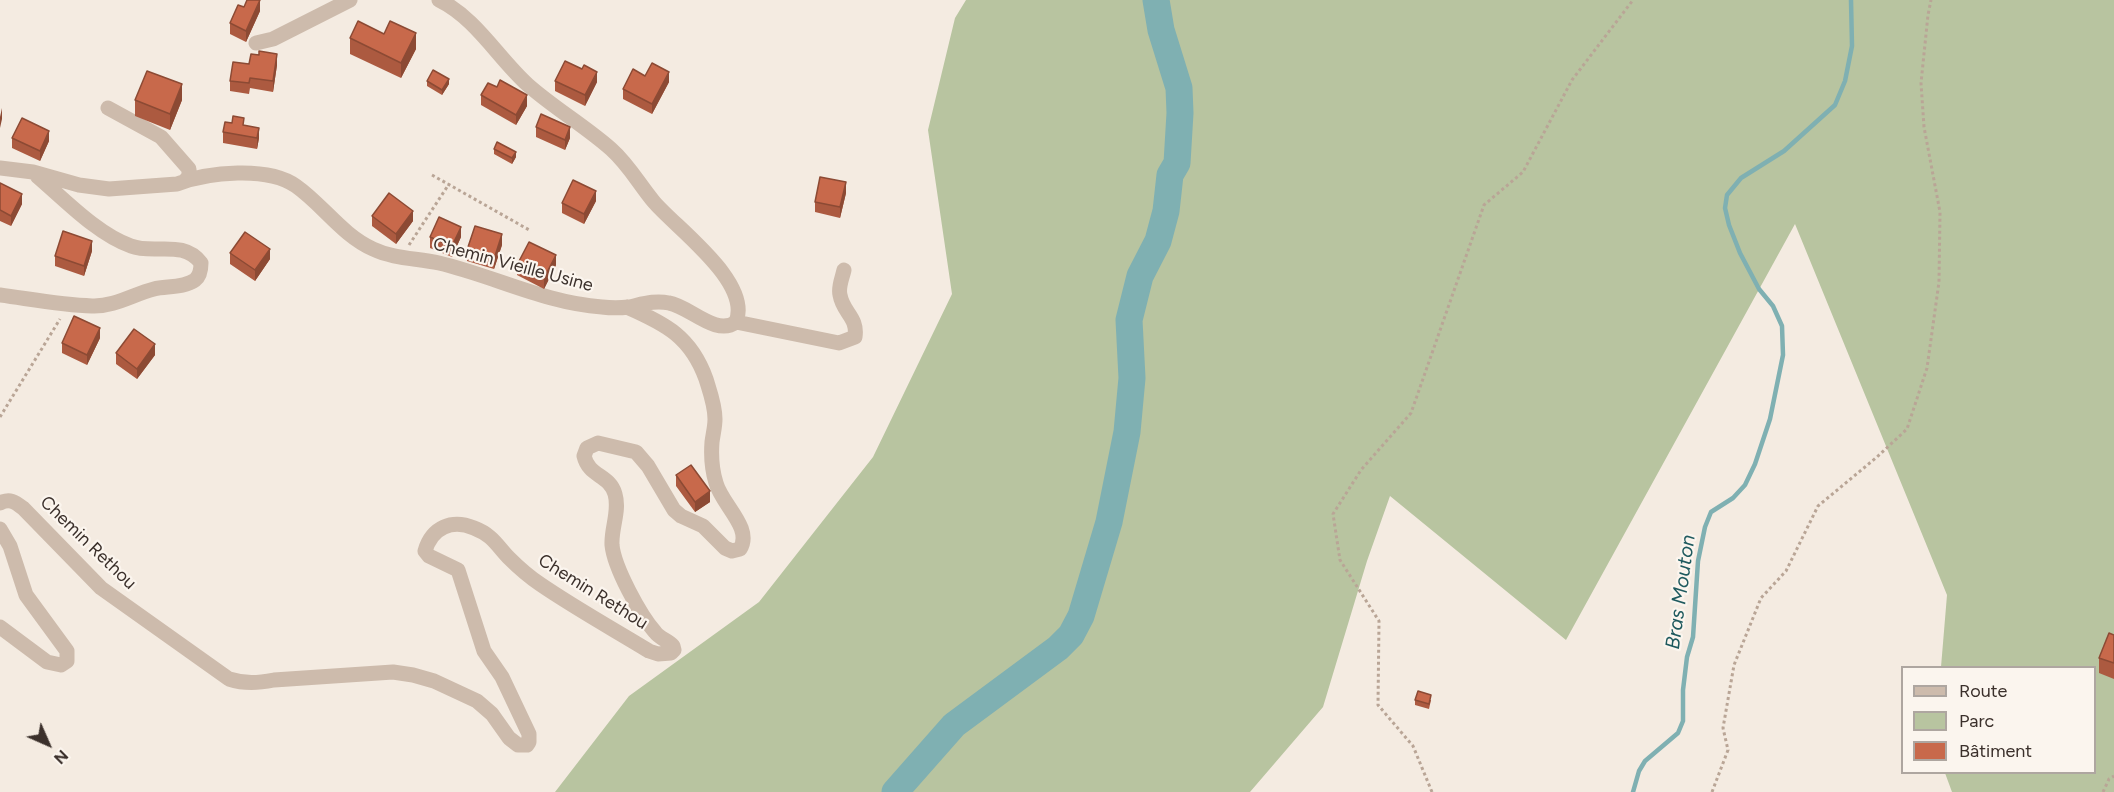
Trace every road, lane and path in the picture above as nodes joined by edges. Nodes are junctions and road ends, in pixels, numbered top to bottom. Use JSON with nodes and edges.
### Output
{"nodes":[{"id":1,"x":350,"y":0,"type":"edge"},
{"id":2,"x":439,"y":0,"type":"edge"},
{"id":3,"x":1633,"y":0,"type":"edge"},
{"id":4,"x":1931,"y":0,"type":"edge"},
{"id":5,"x":256,"y":43,"type":"dead end"},
{"id":6,"x":108,"y":108,"type":"dead end"},
{"id":7,"x":0,"y":168,"type":"edge"},
{"id":8,"x":33,"y":172,"type":"junction"},
{"id":9,"x":432,"y":175,"type":"dead end"},
{"id":10,"x":185,"y":181,"type":"junction"},
{"id":11,"x":449,"y":184,"type":"junction"},
{"id":12,"x":531,"y":231,"type":"dead end"},
{"id":13,"x":401,"y":258,"type":"junction"},
{"id":14,"x":844,"y":270,"type":"dead end"},
{"id":15,"x":0,"y":295,"type":"edge"},
{"id":16,"x":69,"y":305,"type":"junction"},
{"id":17,"x":627,"y":307,"type":"junction"},
{"id":18,"x":736,"y":321,"type":"junction"},
{"id":19,"x":0,"y":417,"type":"edge"},
{"id":20,"x":0,"y":503,"type":"edge"},
{"id":21,"x":0,"y":529,"type":"edge"},
{"id":22,"x":0,"y":627,"type":"edge"},
{"id":23,"x":2114,"y":776,"type":"edge"},
{"id":24,"x":1432,"y":792,"type":"edge"},
{"id":25,"x":1712,"y":792,"type":"edge"},
{"id":26,"x":2103,"y":792,"type":"edge"}],
"edges":[{"from":1,"to":5,"type":"street"},
{"from":2,"to":18,"type":"street"},
{"from":3,"to":24,"type":"path"},
{"from":4,"to":25,"type":"path"},
{"from":6,"to":10,"type":"street"},
{"from":7,"to":8,"type":"street","name":"Chemin Vieille Usine"},
{"from":8,"to":10,"type":"street","name":"Chemin Vieille Usine"},
{"from":8,"to":16,"type":"street"},
{"from":9,"to":11,"type":"path"},
{"from":10,"to":13,"type":"street","name":"Chemin Vieille Usine"},
{"from":11,"to":12,"type":"path"},
{"from":11,"to":13,"type":"path"},
{"from":13,"to":17,"type":"street","name":"Chemin Vieille Usine"},
{"from":14,"to":18,"type":"street","name":"Chemin Vieille Usine"},
{"from":15,"to":16,"type":"street"},
{"from":16,"to":19,"type":"path"},
{"from":17,"to":18,"type":"street","name":"Chemin Vieille Usine"},
{"from":17,"to":20,"type":"street","name":"Chemin Rethou"},
{"from":21,"to":22,"type":"street"},
{"from":23,"to":26,"type":"path"}]}
